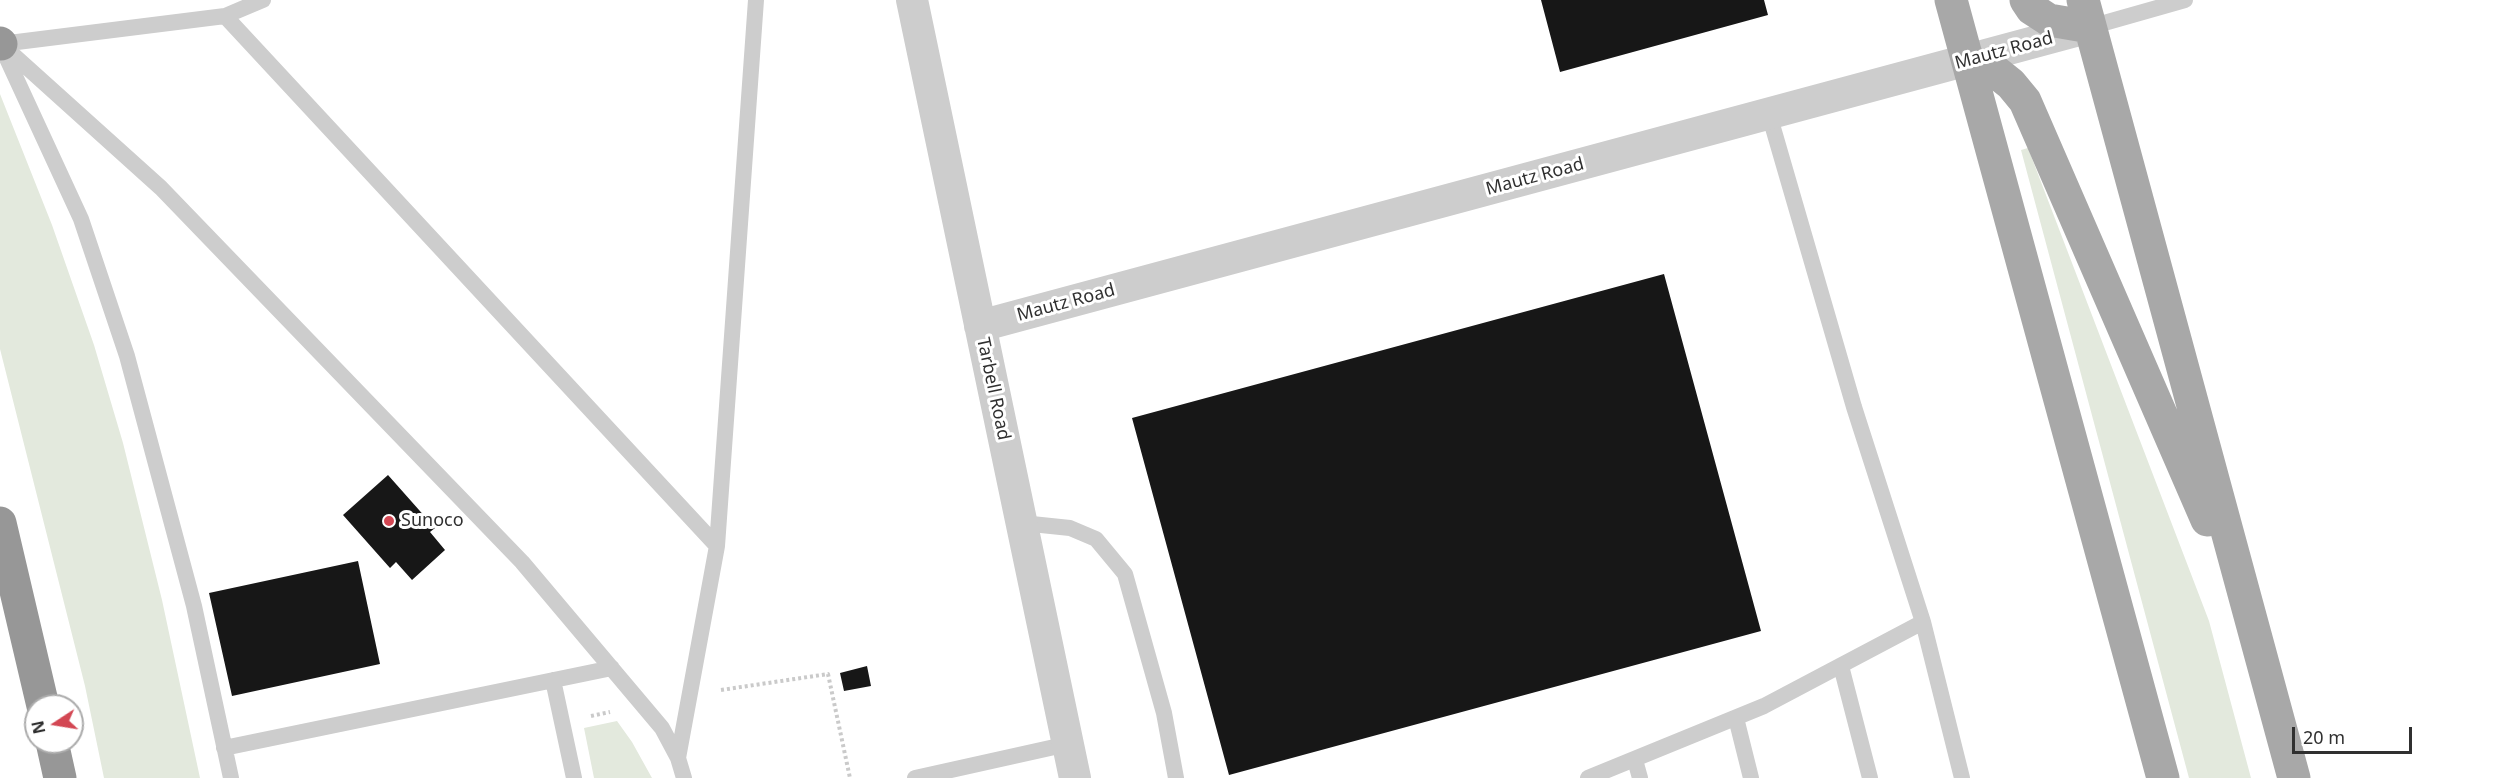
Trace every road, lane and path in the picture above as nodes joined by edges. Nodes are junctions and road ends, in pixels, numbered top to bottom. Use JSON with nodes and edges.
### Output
{"nodes":[{"id":1,"x":263,"y":0,"type":"edge"},
{"id":2,"x":756,"y":0,"type":"edge"},
{"id":3,"x":912,"y":0,"type":"edge"},
{"id":4,"x":1951,"y":0,"type":"edge"},
{"id":5,"x":2026,"y":0,"type":"edge"},
{"id":6,"x":2186,"y":0,"type":"edge"},
{"id":7,"x":2087,"y":14,"type":"edge"},
{"id":8,"x":225,"y":16,"type":"junction"},
{"id":9,"x":0,"y":43,"type":"edge"},
{"id":10,"x":1968,"y":61,"type":"junction"},
{"id":11,"x":1769,"y":114,"type":"junction"},
{"id":12,"x":980,"y":326,"type":"junction"},
{"id":13,"x":0,"y":523,"type":"edge"},
{"id":14,"x":1022,"y":523,"type":"junction"},
{"id":15,"x":717,"y":546,"type":"junction"},
{"id":16,"x":1923,"y":622,"type":"junction"},
{"id":17,"x":2253,"y":626,"type":"junction"},
{"id":18,"x":1841,"y":666,"type":"junction"},
{"id":19,"x":612,"y":668,"type":"junction"},
{"id":20,"x":553,"y":680,"type":"junction"},
{"id":21,"x":40,"y":694,"type":"edge"},
{"id":22,"x":689,"y":695,"type":"junction"},
{"id":23,"x":643,"y":705,"type":"junction"},
{"id":24,"x":1736,"y":718,"type":"junction"},
{"id":25,"x":562,"y":722,"type":"junction"},
{"id":26,"x":1068,"y":744,"type":"junction"},
{"id":27,"x":224,"y":748,"type":"junction"},
{"id":28,"x":55,"y":754,"type":"edge"},
{"id":29,"x":678,"y":758,"type":"junction"},
{"id":30,"x":1635,"y":760,"type":"junction"},
{"id":31,"x":60,"y":778,"type":"edge"},
{"id":32,"x":231,"y":778,"type":"edge"},
{"id":33,"x":574,"y":778,"type":"edge"},
{"id":34,"x":684,"y":778,"type":"edge"},
{"id":35,"x":850,"y":778,"type":"edge"},
{"id":36,"x":915,"y":778,"type":"edge"},
{"id":37,"x":1075,"y":778,"type":"edge"},
{"id":38,"x":1176,"y":778,"type":"edge"},
{"id":39,"x":1588,"y":778,"type":"edge"},
{"id":40,"x":1640,"y":778,"type":"edge"},
{"id":41,"x":1751,"y":778,"type":"edge"},
{"id":42,"x":1870,"y":778,"type":"edge"},
{"id":43,"x":1962,"y":778,"type":"edge"},
{"id":44,"x":2163,"y":778,"type":"edge"},
{"id":45,"x":2294,"y":778,"type":"edge"}],
"edges":[{"from":1,"to":8,"type":"lane"},
{"from":2,"to":15,"type":"lane"},
{"from":3,"to":12,"type":"street","name":"Tarbell Road"},
{"from":4,"to":10,"type":"main road"},
{"from":5,"to":7,"type":"main road"},
{"from":6,"to":7,"type":"lane"},
{"from":7,"to":10,"type":"street","name":"Mautz Road"},
{"from":7,"to":17,"type":"main road"},
{"from":8,"to":9,"type":"lane"},
{"from":8,"to":15,"type":"lane"},
{"from":9,"to":19,"type":"lane"},
{"from":9,"to":27,"type":"lane"},
{"from":10,"to":11,"type":"street","name":"Mautz Road"},
{"from":10,"to":17,"type":"main road"},
{"from":10,"to":44,"type":"main road"},
{"from":11,"to":12,"type":"street","name":"Mautz Road"},
{"from":11,"to":16,"type":"lane"},
{"from":12,"to":14,"type":"street","name":"Tarbell Road"},
{"from":13,"to":21,"type":"highway"},
{"from":14,"to":26,"type":"street","name":"Tarbell Road"},
{"from":14,"to":38,"type":"lane"},
{"from":15,"to":22,"type":"lane"},
{"from":16,"to":18,"type":"lane"},
{"from":16,"to":43,"type":"lane"},
{"from":17,"to":45,"type":"main road"},
{"from":18,"to":24,"type":"lane"},
{"from":18,"to":42,"type":"lane"},
{"from":19,"to":20,"type":"lane"},
{"from":19,"to":23,"type":"lane"},
{"from":20,"to":25,"type":"lane"},
{"from":20,"to":27,"type":"lane"},
{"from":22,"to":29,"type":"lane"},
{"from":22,"to":35,"type":"path"},
{"from":23,"to":25,"type":"path"},
{"from":23,"to":29,"type":"lane"},
{"from":24,"to":30,"type":"lane"},
{"from":24,"to":41,"type":"lane"},
{"from":25,"to":33,"type":"lane"},
{"from":26,"to":36,"type":"lane"},
{"from":26,"to":37,"type":"street","name":"Tarbell Road"},
{"from":27,"to":32,"type":"lane"},
{"from":28,"to":31,"type":"highway"},
{"from":29,"to":34,"type":"lane"},
{"from":30,"to":39,"type":"lane"},
{"from":30,"to":40,"type":"lane"}]}
